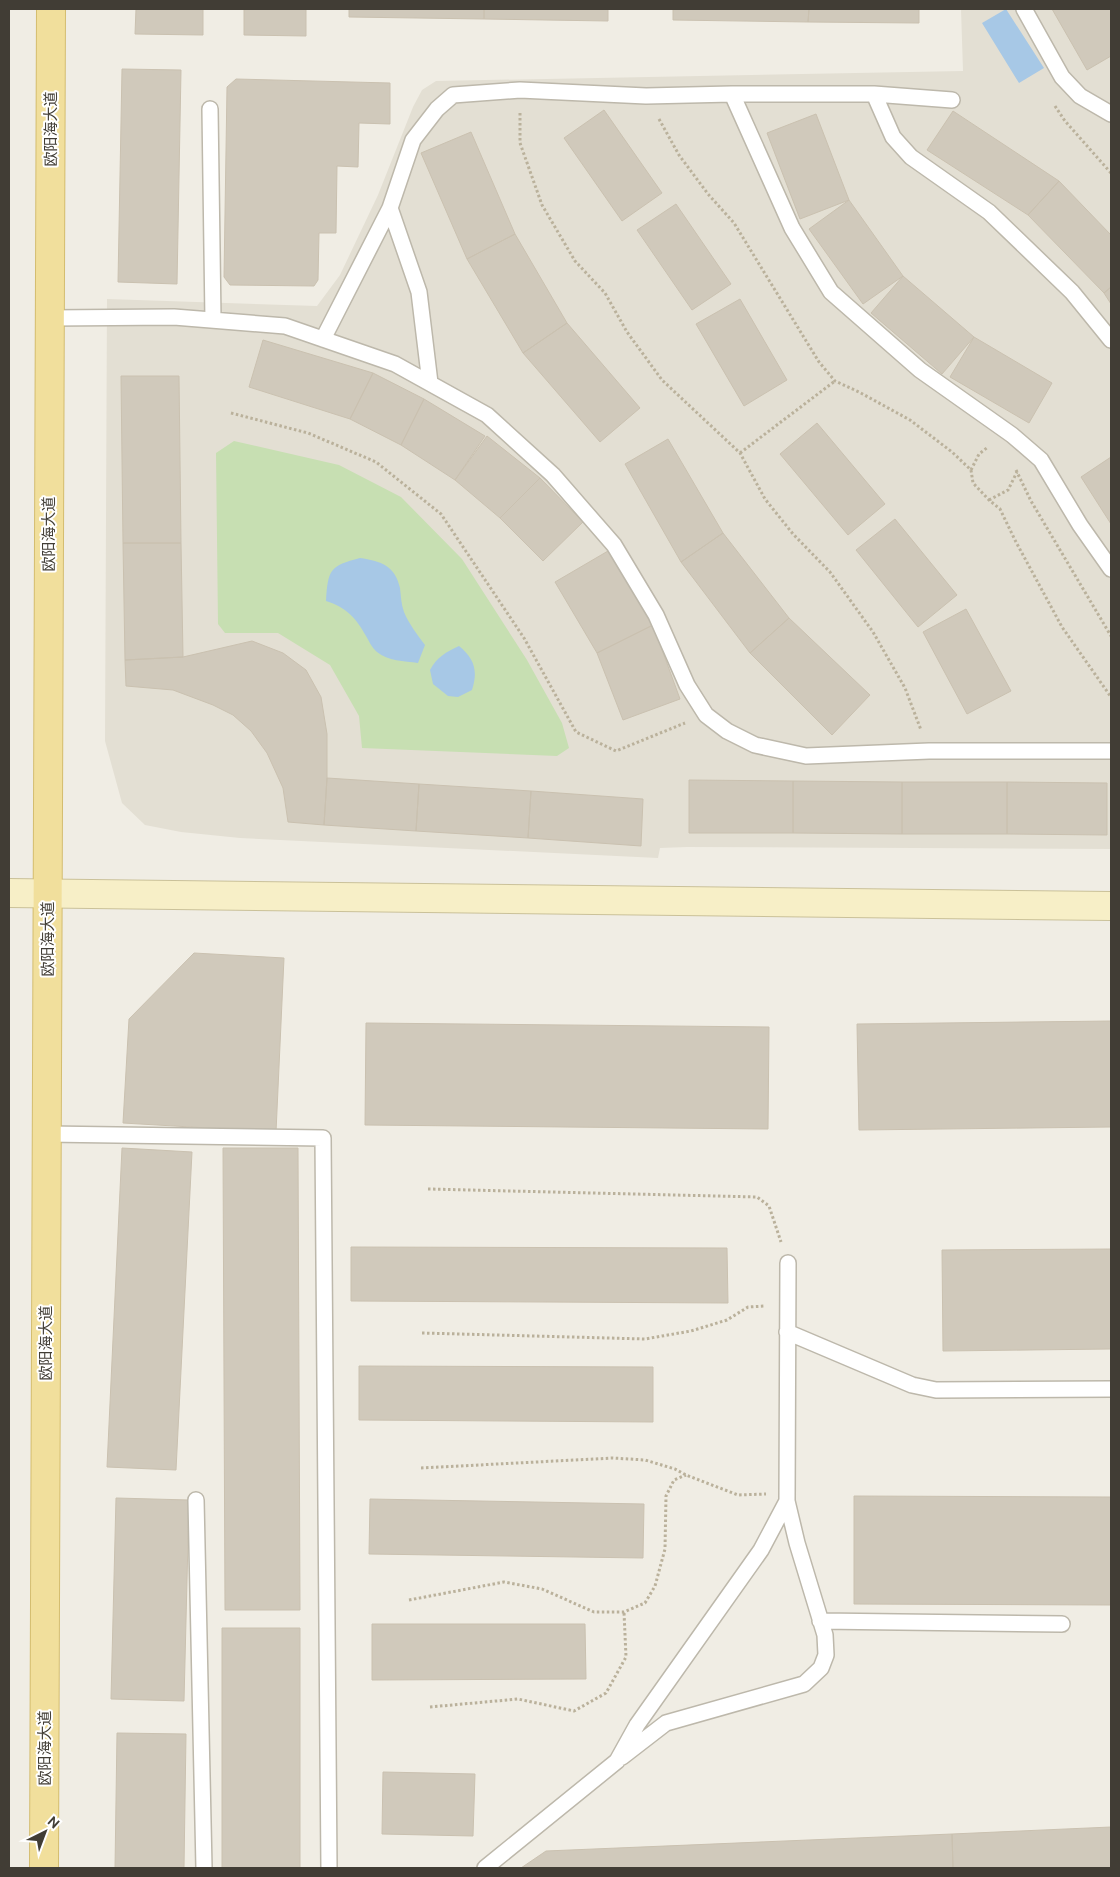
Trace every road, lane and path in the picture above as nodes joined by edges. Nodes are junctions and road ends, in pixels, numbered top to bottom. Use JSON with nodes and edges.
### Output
{"nodes":[{"id":1,"x":51,"y":9,"type":"edge"},
{"id":2,"x":1024,"y":9,"type":"edge"},
{"id":3,"x":1062,"y":77,"type":"junction"},
{"id":4,"x":520,"y":90,"type":"junction"},
{"id":5,"x":732,"y":94,"type":"junction"},
{"id":6,"x":874,"y":94,"type":"junction"},
{"id":7,"x":646,"y":96,"type":"junction"},
{"id":8,"x":952,"y":100,"type":"dead end"},
{"id":9,"x":210,"y":109,"type":"dead end"},
{"id":10,"x":1111,"y":114,"type":"edge"},
{"id":11,"x":1111,"y":173,"type":"edge"},
{"id":12,"x":390,"y":208,"type":"junction"},
{"id":13,"x":50,"y":318,"type":"junction"},
{"id":14,"x":213,"y":320,"type":"junction"},
{"id":15,"x":323,"y":339,"type":"junction"},
{"id":16,"x":1111,"y":340,"type":"edge"},
{"id":17,"x":835,"y":381,"type":"junction"},
{"id":18,"x":430,"y":383,"type":"junction"},
{"id":19,"x":231,"y":413,"type":"dead end"},
{"id":20,"x":992,"y":444,"type":"dead end"},
{"id":21,"x":740,"y":453,"type":"junction"},
{"id":22,"x":1014,"y":465,"type":"dead end"},
{"id":23,"x":971,"y":470,"type":"junction"},
{"id":24,"x":1017,"y":471,"type":"junction"},
{"id":25,"x":989,"y":500,"type":"junction"},
{"id":26,"x":1111,"y":569,"type":"edge"},
{"id":27,"x":1111,"y":636,"type":"edge"},
{"id":28,"x":1111,"y":697,"type":"edge"},
{"id":29,"x":706,"y":715,"type":"junction"},
{"id":30,"x":929,"y":751,"type":"junction"},
{"id":31,"x":1111,"y":751,"type":"edge"},
{"id":32,"x":9,"y":893,"type":"edge"},
{"id":33,"x":48,"y":893,"type":"junction"},
{"id":34,"x":1111,"y":906,"type":"edge"},
{"id":35,"x":47,"y":1134,"type":"junction"},
{"id":36,"x":428,"y":1190,"type":"dead end"},
{"id":37,"x":788,"y":1263,"type":"joint"},
{"id":38,"x":787,"y":1304,"type":"junction"},
{"id":39,"x":787,"y":1332,"type":"junction"},
{"id":40,"x":422,"y":1333,"type":"dead end"},
{"id":41,"x":1111,"y":1389,"type":"edge"},
{"id":42,"x":421,"y":1468,"type":"dead end"},
{"id":43,"x":686,"y":1475,"type":"junction"},
{"id":44,"x":787,"y":1497,"type":"junction"},
{"id":45,"x":196,"y":1500,"type":"dead end"},
{"id":46,"x":409,"y":1600,"type":"dead end"},
{"id":47,"x":624,"y":1612,"type":"junction"},
{"id":48,"x":820,"y":1620,"type":"junction"},
{"id":49,"x":1062,"y":1624,"type":"dead end"},
{"id":50,"x":430,"y":1707,"type":"dead end"},
{"id":51,"x":617,"y":1761,"type":"junction"},
{"id":52,"x":44,"y":1868,"type":"edge"},
{"id":53,"x":204,"y":1868,"type":"edge"},
{"id":54,"x":329,"y":1868,"type":"edge"},
{"id":55,"x":485,"y":1868,"type":"edge"}],
"edges":[{"from":1,"to":13,"type":"main road","name":"欧阳海大道"},
{"from":2,"to":3,"type":"lane"},
{"from":3,"to":10,"type":"lane"},
{"from":3,"to":11,"type":"path"},
{"from":4,"to":7,"type":"lane"},
{"from":4,"to":12,"type":"lane"},
{"from":4,"to":21,"type":"path"},
{"from":5,"to":6,"type":"lane"},
{"from":5,"to":7,"type":"lane"},
{"from":5,"to":26,"type":"lane"},
{"from":6,"to":8,"type":"lane"},
{"from":6,"to":16,"type":"lane"},
{"from":7,"to":17,"type":"path"},
{"from":9,"to":14,"type":"lane"},
{"from":12,"to":15,"type":"lane"},
{"from":12,"to":18,"type":"lane"},
{"from":13,"to":14,"type":"lane"},
{"from":13,"to":33,"type":"main road","name":"欧阳海大道"},
{"from":14,"to":15,"type":"lane"},
{"from":15,"to":18,"type":"lane"},
{"from":17,"to":21,"type":"path"},
{"from":17,"to":23,"type":"path"},
{"from":18,"to":29,"type":"lane"},
{"from":19,"to":29,"type":"path"},
{"from":20,"to":23,"type":"path"},
{"from":21,"to":30,"type":"path"},
{"from":22,"to":24,"type":"path"},
{"from":23,"to":25,"type":"path"},
{"from":24,"to":25,"type":"path"},
{"from":24,"to":27,"type":"path"},
{"from":25,"to":28,"type":"path"},
{"from":29,"to":30,"type":"lane"},
{"from":30,"to":31,"type":"lane"},
{"from":32,"to":33,"type":"main road"},
{"from":33,"to":34,"type":"main road"},
{"from":33,"to":35,"type":"main road","name":"欧阳海大道"},
{"from":35,"to":52,"type":"main road","name":"欧阳海大道"},
{"from":35,"to":54,"type":"lane"},
{"from":36,"to":37,"type":"path"},
{"from":37,"to":38,"type":"lane"},
{"from":38,"to":39,"type":"lane"},
{"from":38,"to":40,"type":"path"},
{"from":39,"to":41,"type":"lane"},
{"from":39,"to":44,"type":"lane"},
{"from":42,"to":43,"type":"path"},
{"from":43,"to":44,"type":"path"},
{"from":43,"to":47,"type":"path"},
{"from":44,"to":48,"type":"lane"},
{"from":44,"to":51,"type":"lane"},
{"from":45,"to":53,"type":"lane"},
{"from":46,"to":47,"type":"path"},
{"from":47,"to":50,"type":"path"},
{"from":48,"to":49,"type":"lane"},
{"from":48,"to":51,"type":"lane"},
{"from":51,"to":55,"type":"lane"}]}
